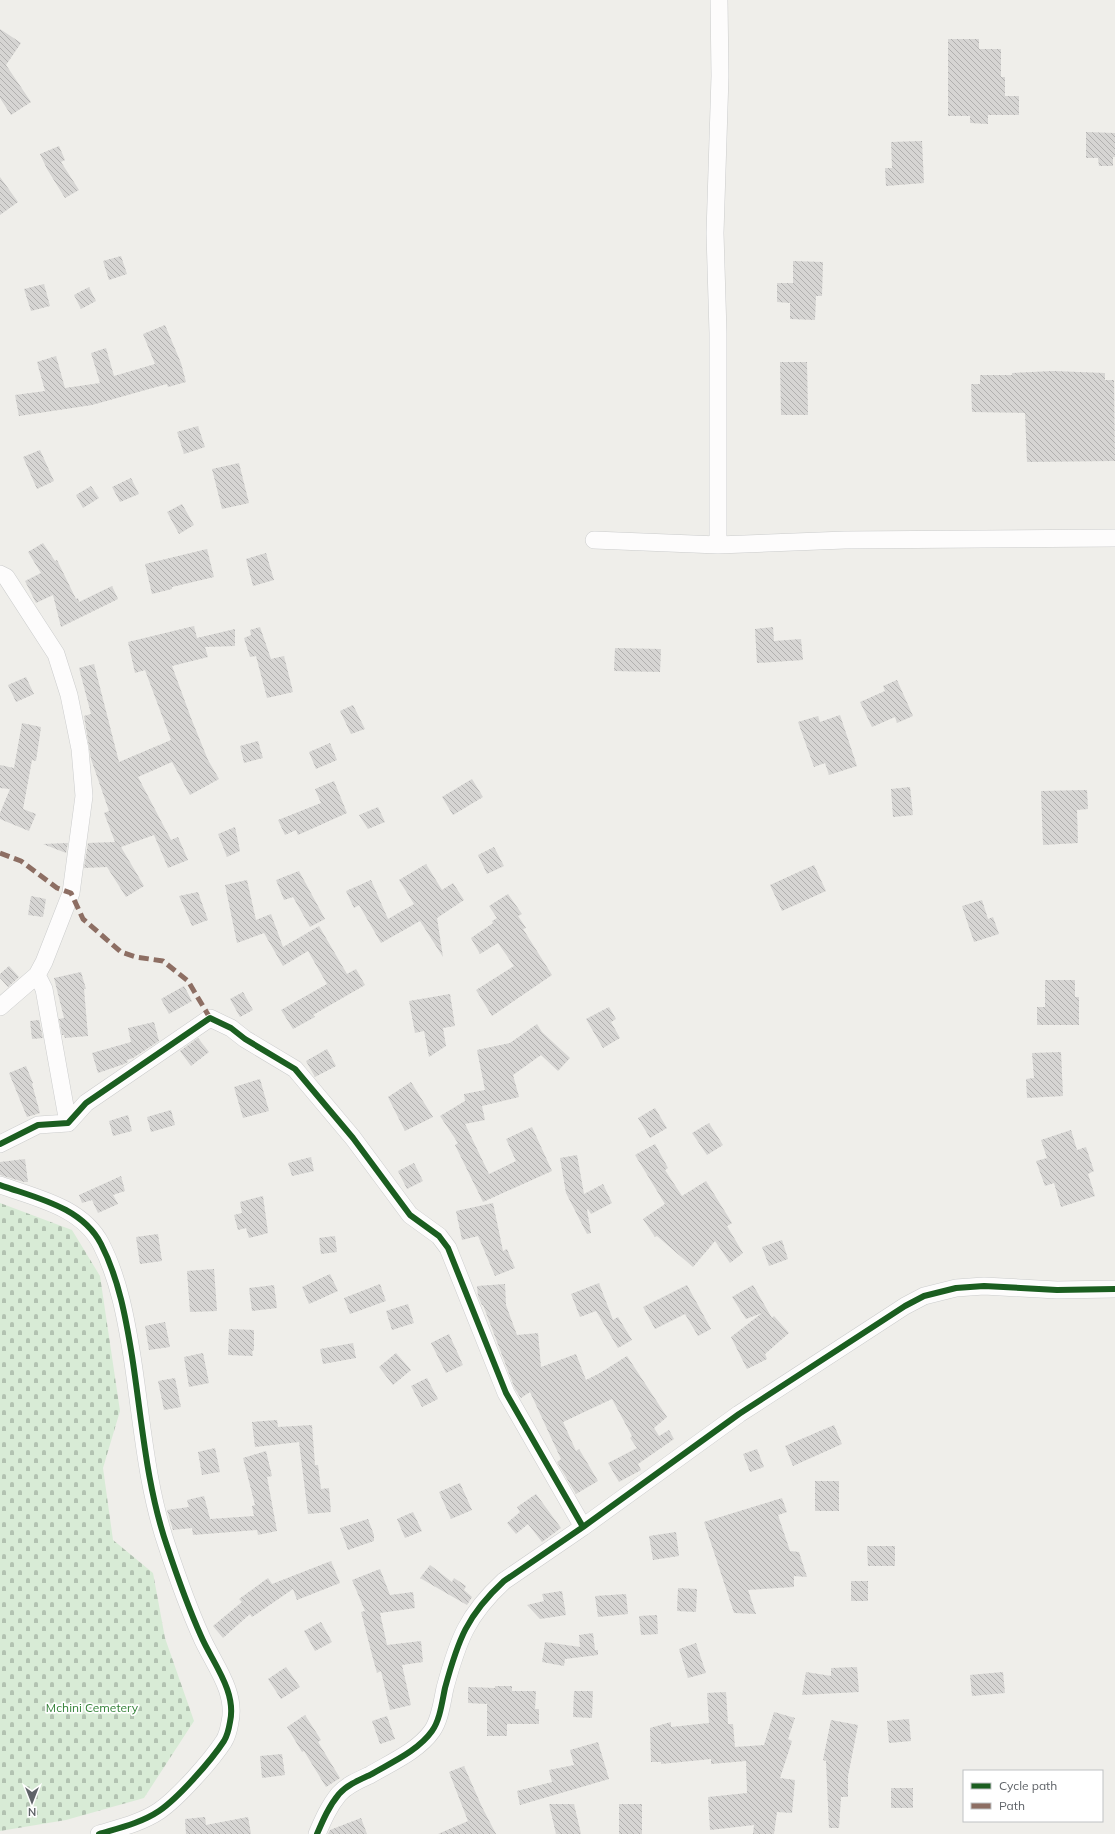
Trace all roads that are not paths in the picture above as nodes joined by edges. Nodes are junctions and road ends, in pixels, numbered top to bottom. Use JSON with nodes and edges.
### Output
{"nodes":[{"id":1,"x":719,"y":0,"type":"edge"},
{"id":2,"x":1115,"y":538,"type":"edge"},
{"id":3,"x":594,"y":540,"type":"dead end"},
{"id":4,"x":718,"y":545,"type":"junction"},
{"id":5,"x":0,"y":574,"type":"edge"},
{"id":6,"x":37,"y":975,"type":"junction"},
{"id":7,"x":0,"y":1006,"type":"edge"},
{"id":8,"x":68,"y":1123,"type":"junction"},
{"id":9,"x":0,"y":1144,"type":"edge"},
{"id":10,"x":0,"y":1186,"type":"edge"},
{"id":11,"x":1115,"y":1290,"type":"edge"},
{"id":12,"x":583,"y":1527,"type":"junction"},
{"id":13,"x":99,"y":1834,"type":"edge"},
{"id":14,"x":317,"y":1834,"type":"edge"}],
"edges":[{"from":1,"to":4,"type":"street"},
{"from":2,"to":4,"type":"street"},
{"from":3,"to":4,"type":"street"},
{"from":5,"to":6,"type":"street"},
{"from":6,"to":7,"type":"street"},
{"from":6,"to":8,"type":"street"},
{"from":8,"to":9,"type":"street"},
{"from":8,"to":12,"type":"street"},
{"from":10,"to":13,"type":"street"},
{"from":11,"to":12,"type":"street"},
{"from":12,"to":14,"type":"street"}]}
